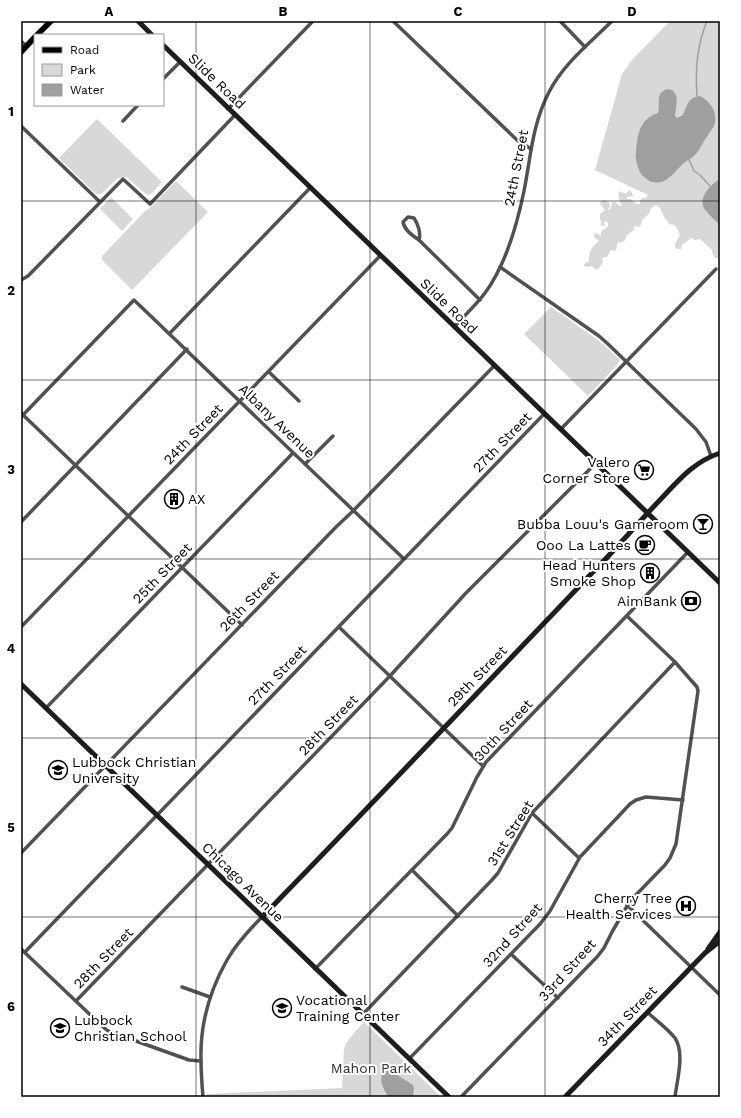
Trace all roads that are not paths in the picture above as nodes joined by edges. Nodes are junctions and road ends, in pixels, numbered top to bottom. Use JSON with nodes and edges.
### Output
{"nodes":[{"id":1,"x":50,"y":21,"type":"edge"},
{"id":2,"x":138,"y":21,"type":"edge"},
{"id":3,"x":313,"y":21,"type":"edge"},
{"id":4,"x":393,"y":21,"type":"edge"},
{"id":5,"x":560,"y":21,"type":"edge"},
{"id":6,"x":612,"y":21,"type":"edge"},
{"id":7,"x":38,"y":34,"type":"edge"},
{"id":8,"x":151,"y":34,"type":"edge"},
{"id":9,"x":34,"y":38,"type":"edge"},
{"id":10,"x":21,"y":41,"type":"edge"},
{"id":11,"x":26,"y":46,"type":"junction"},
{"id":12,"x":585,"y":46,"type":"junction"},
{"id":13,"x":164,"y":47,"type":"edge"},
{"id":14,"x":21,"y":52,"type":"edge"},
{"id":15,"x":180,"y":62,"type":"junction"},
{"id":16,"x":164,"y":78,"type":"edge"},
{"id":17,"x":137,"y":106,"type":"edge"},
{"id":18,"x":228,"y":109,"type":"junction"},
{"id":19,"x":235,"y":115,"type":"junction"},
{"id":20,"x":123,"y":121,"type":"dead end"},
{"id":21,"x":21,"y":126,"type":"edge"},
{"id":22,"x":531,"y":149,"type":"junction"},
{"id":23,"x":310,"y":188,"type":"junction"},
{"id":24,"x":100,"y":202,"type":"junction"},
{"id":25,"x":419,"y":240,"type":"junction"},
{"id":26,"x":380,"y":256,"type":"junction"},
{"id":27,"x":500,"y":267,"type":"junction"},
{"id":28,"x":716,"y":269,"type":"dead end"},
{"id":29,"x":21,"y":280,"type":"edge"},
{"id":30,"x":480,"y":300,"type":"junction"},
{"id":31,"x":454,"y":327,"type":"junction"},
{"id":32,"x":170,"y":333,"type":"junction"},
{"id":33,"x":187,"y":349,"type":"junction"},
{"id":34,"x":626,"y":361,"type":"junction"},
{"id":35,"x":494,"y":366,"type":"junction"},
{"id":36,"x":269,"y":372,"type":"junction"},
{"id":37,"x":240,"y":401,"type":"junction"},
{"id":38,"x":299,"y":401,"type":"dead end"},
{"id":39,"x":544,"y":414,"type":"junction"},
{"id":40,"x":22,"y":415,"type":"edge"},
{"id":41,"x":561,"y":430,"type":"junction"},
{"id":42,"x":333,"y":436,"type":"dead end"},
{"id":43,"x":293,"y":453,"type":"junction"},
{"id":44,"x":720,"y":453,"type":"edge"},
{"id":45,"x":712,"y":456,"type":"junction"},
{"id":46,"x":596,"y":463,"type":"junction"},
{"id":47,"x":305,"y":464,"type":"junction"},
{"id":48,"x":76,"y":465,"type":"junction"},
{"id":49,"x":354,"y":511,"type":"junction"},
{"id":50,"x":647,"y":513,"type":"junction"},
{"id":51,"x":128,"y":516,"type":"junction"},
{"id":52,"x":21,"y":522,"type":"edge"},
{"id":53,"x":688,"y":552,"type":"junction"},
{"id":54,"x":404,"y":559,"type":"junction"},
{"id":55,"x":182,"y":568,"type":"junction"},
{"id":56,"x":720,"y":583,"type":"edge"},
{"id":57,"x":627,"y":616,"type":"junction"},
{"id":58,"x":242,"y":625,"type":"junction"},
{"id":59,"x":21,"y":627,"type":"edge"},
{"id":60,"x":339,"y":627,"type":"junction"},
{"id":61,"x":675,"y":662,"type":"junction"},
{"id":62,"x":389,"y":677,"type":"junction"},
{"id":63,"x":21,"y":684,"type":"edge"},
{"id":64,"x":46,"y":708,"type":"junction"},
{"id":65,"x":444,"y":729,"type":"junction"},
{"id":66,"x":105,"y":765,"type":"junction"},
{"id":67,"x":483,"y":766,"type":"junction"},
{"id":68,"x":683,"y":800,"type":"junction"},
{"id":69,"x":532,"y":813,"type":"junction"},
{"id":70,"x":157,"y":815,"type":"junction"},
{"id":71,"x":21,"y":853,"type":"edge"},
{"id":72,"x":579,"y":858,"type":"junction"},
{"id":73,"x":208,"y":865,"type":"junction"},
{"id":74,"x":412,"y":870,"type":"junction"},
{"id":75,"x":627,"y":905,"type":"junction"},
{"id":76,"x":458,"y":916,"type":"junction"},
{"id":77,"x":262,"y":917,"type":"junction"},
{"id":78,"x":720,"y":932,"type":"edge"},
{"id":79,"x":720,"y":941,"type":"edge"},
{"id":80,"x":21,"y":949,"type":"edge"},
{"id":81,"x":25,"y":952,"type":"junction"},
{"id":82,"x":705,"y":953,"type":"junction"},
{"id":83,"x":512,"y":954,"type":"junction"},
{"id":84,"x":691,"y":967,"type":"junction"},
{"id":85,"x":316,"y":969,"type":"junction"},
{"id":86,"x":182,"y":987,"type":"dead end"},
{"id":87,"x":720,"y":995,"type":"edge"},
{"id":88,"x":210,"y":997,"type":"junction"},
{"id":89,"x":558,"y":998,"type":"junction"},
{"id":90,"x":76,"y":1001,"type":"junction"},
{"id":91,"x":647,"y":1012,"type":"junction"},
{"id":92,"x":363,"y":1014,"type":"junction"},
{"id":93,"x":409,"y":1059,"type":"junction"},
{"id":94,"x":200,"y":1061,"type":"junction"},
{"id":95,"x":203,"y":1097,"type":"edge"},
{"id":96,"x":449,"y":1097,"type":"edge"},
{"id":97,"x":461,"y":1097,"type":"edge"},
{"id":98,"x":565,"y":1097,"type":"edge"},
{"id":99,"x":675,"y":1097,"type":"edge"}],
"edges":[{"from":1,"to":7,"type":"main road"},
{"from":2,"to":8,"type":"street"},
{"from":3,"to":18,"type":"street"},
{"from":4,"to":22,"type":"street"},
{"from":5,"to":12,"type":"street"},
{"from":6,"to":12,"type":"street","name":"24th Street"},
{"from":9,"to":11,"type":"main road"},
{"from":10,"to":11,"type":"street"},
{"from":11,"to":14,"type":"main road"},
{"from":12,"to":22,"type":"street","name":"24th Street"},
{"from":13,"to":15,"type":"street","name":"Slide Road"},
{"from":15,"to":16,"type":"street"},
{"from":15,"to":18,"type":"street","name":"Slide Road"},
{"from":17,"to":20,"type":"street"},
{"from":18,"to":19,"type":"street","name":"Slide Road"},
{"from":19,"to":23,"type":"street","name":"Slide Road"},
{"from":19,"to":24,"type":"street"},
{"from":21,"to":24,"type":"street"},
{"from":22,"to":27,"type":"street","name":"24th Street"},
{"from":23,"to":26,"type":"street","name":"Slide Road"},
{"from":23,"to":32,"type":"street"},
{"from":24,"to":29,"type":"street"},
{"from":25,"to":25,"type":"street"},
{"from":25,"to":30,"type":"street"},
{"from":26,"to":31,"type":"street","name":"Slide Road"},
{"from":26,"to":36,"type":"street","name":"24th Street"},
{"from":27,"to":30,"type":"street","name":"24th Street"},
{"from":27,"to":34,"type":"street"},
{"from":28,"to":34,"type":"street"},
{"from":30,"to":31,"type":"street","name":"24th Street"},
{"from":31,"to":35,"type":"street","name":"Slide Road"},
{"from":32,"to":33,"type":"street","name":"Albany Avenue"},
{"from":32,"to":40,"type":"street","name":"Albany Avenue"},
{"from":33,"to":37,"type":"street","name":"Albany Avenue"},
{"from":33,"to":48,"type":"street"},
{"from":34,"to":41,"type":"street"},
{"from":34,"to":45,"type":"street"},
{"from":35,"to":39,"type":"street","name":"Slide Road"},
{"from":35,"to":49,"type":"street","name":"26th Street"},
{"from":36,"to":37,"type":"street","name":"24th Street"},
{"from":36,"to":38,"type":"street"},
{"from":37,"to":43,"type":"street","name":"Albany Avenue"},
{"from":37,"to":51,"type":"street","name":"24th Street"},
{"from":39,"to":41,"type":"street","name":"Slide Road"},
{"from":39,"to":54,"type":"street","name":"27th Street"},
{"from":40,"to":48,"type":"street"},
{"from":41,"to":46,"type":"street","name":"Slide Road"},
{"from":42,"to":47,"type":"street"},
{"from":43,"to":47,"type":"street","name":"Albany Avenue"},
{"from":43,"to":55,"type":"street","name":"25th Street"},
{"from":44,"to":45,"type":"street","name":"29th Street"},
{"from":45,"to":50,"type":"street","name":"29th Street"},
{"from":46,"to":50,"type":"street","name":"Slide Road"},
{"from":46,"to":62,"type":"street","name":"28th Street"},
{"from":47,"to":49,"type":"street","name":"Albany Avenue"},
{"from":48,"to":51,"type":"street"},
{"from":48,"to":52,"type":"street"},
{"from":49,"to":54,"type":"street","name":"Albany Avenue"},
{"from":49,"to":58,"type":"street","name":"26th Street"},
{"from":50,"to":53,"type":"street","name":"Slide Road"},
{"from":50,"to":65,"type":"street","name":"29th Street"},
{"from":51,"to":55,"type":"street"},
{"from":51,"to":59,"type":"street","name":"24th Street"},
{"from":53,"to":56,"type":"street","name":"Slide Road"},
{"from":53,"to":57,"type":"street","name":"30th Street"},
{"from":54,"to":60,"type":"street","name":"27th Street"},
{"from":55,"to":58,"type":"street"},
{"from":55,"to":64,"type":"street","name":"25th Street"},
{"from":57,"to":61,"type":"street","name":"33rd Street"},
{"from":57,"to":67,"type":"street","name":"30th Street"},
{"from":58,"to":66,"type":"street","name":"26th Street"},
{"from":60,"to":62,"type":"street"},
{"from":60,"to":70,"type":"street","name":"27th Street"},
{"from":61,"to":68,"type":"street","name":"33rd Street"},
{"from":61,"to":69,"type":"street","name":"31st Street"},
{"from":62,"to":65,"type":"street"},
{"from":62,"to":73,"type":"street","name":"28th Street"},
{"from":63,"to":64,"type":"street","name":"Chicago Avenue"},
{"from":64,"to":66,"type":"street","name":"Chicago Avenue"},
{"from":65,"to":67,"type":"street"},
{"from":65,"to":77,"type":"street","name":"29th Street"},
{"from":66,"to":70,"type":"street","name":"Chicago Avenue"},
{"from":66,"to":71,"type":"street","name":"26th Street"},
{"from":67,"to":74,"type":"street","name":"30th Street"},
{"from":68,"to":72,"type":"street","name":"32nd Street"},
{"from":68,"to":75,"type":"street","name":"33rd Street"},
{"from":69,"to":72,"type":"street"},
{"from":69,"to":76,"type":"street","name":"31st Street"},
{"from":70,"to":73,"type":"street","name":"Chicago Avenue"},
{"from":70,"to":81,"type":"street","name":"27th Street"},
{"from":72,"to":83,"type":"street","name":"32nd Street"},
{"from":73,"to":77,"type":"street","name":"Chicago Avenue"},
{"from":73,"to":90,"type":"street","name":"28th Street"},
{"from":74,"to":76,"type":"street"},
{"from":74,"to":85,"type":"street","name":"30th Street"},
{"from":75,"to":84,"type":"street"},
{"from":75,"to":89,"type":"street","name":"33rd Street"},
{"from":76,"to":92,"type":"street","name":"31st Street"},
{"from":77,"to":85,"type":"street","name":"Chicago Avenue"},
{"from":77,"to":88,"type":"street"},
{"from":78,"to":82,"type":"street","name":"34th Street"},
{"from":79,"to":82,"type":"street","name":"34th Street"},
{"from":80,"to":81,"type":"street"},
{"from":81,"to":90,"type":"street"},
{"from":82,"to":84,"type":"street","name":"34th Street"},
{"from":83,"to":89,"type":"street"},
{"from":83,"to":93,"type":"street","name":"32nd Street"},
{"from":84,"to":87,"type":"street"},
{"from":84,"to":91,"type":"street","name":"34th Street"},
{"from":85,"to":92,"type":"street","name":"Chicago Avenue"},
{"from":86,"to":88,"type":"street"},
{"from":88,"to":94,"type":"street"},
{"from":89,"to":97,"type":"street","name":"33rd Street"},
{"from":90,"to":94,"type":"street"},
{"from":91,"to":98,"type":"street","name":"34th Street"},
{"from":91,"to":99,"type":"street"},
{"from":92,"to":93,"type":"street","name":"Chicago Avenue"},
{"from":93,"to":96,"type":"street","name":"Chicago Avenue"},
{"from":94,"to":95,"type":"street"}]}
